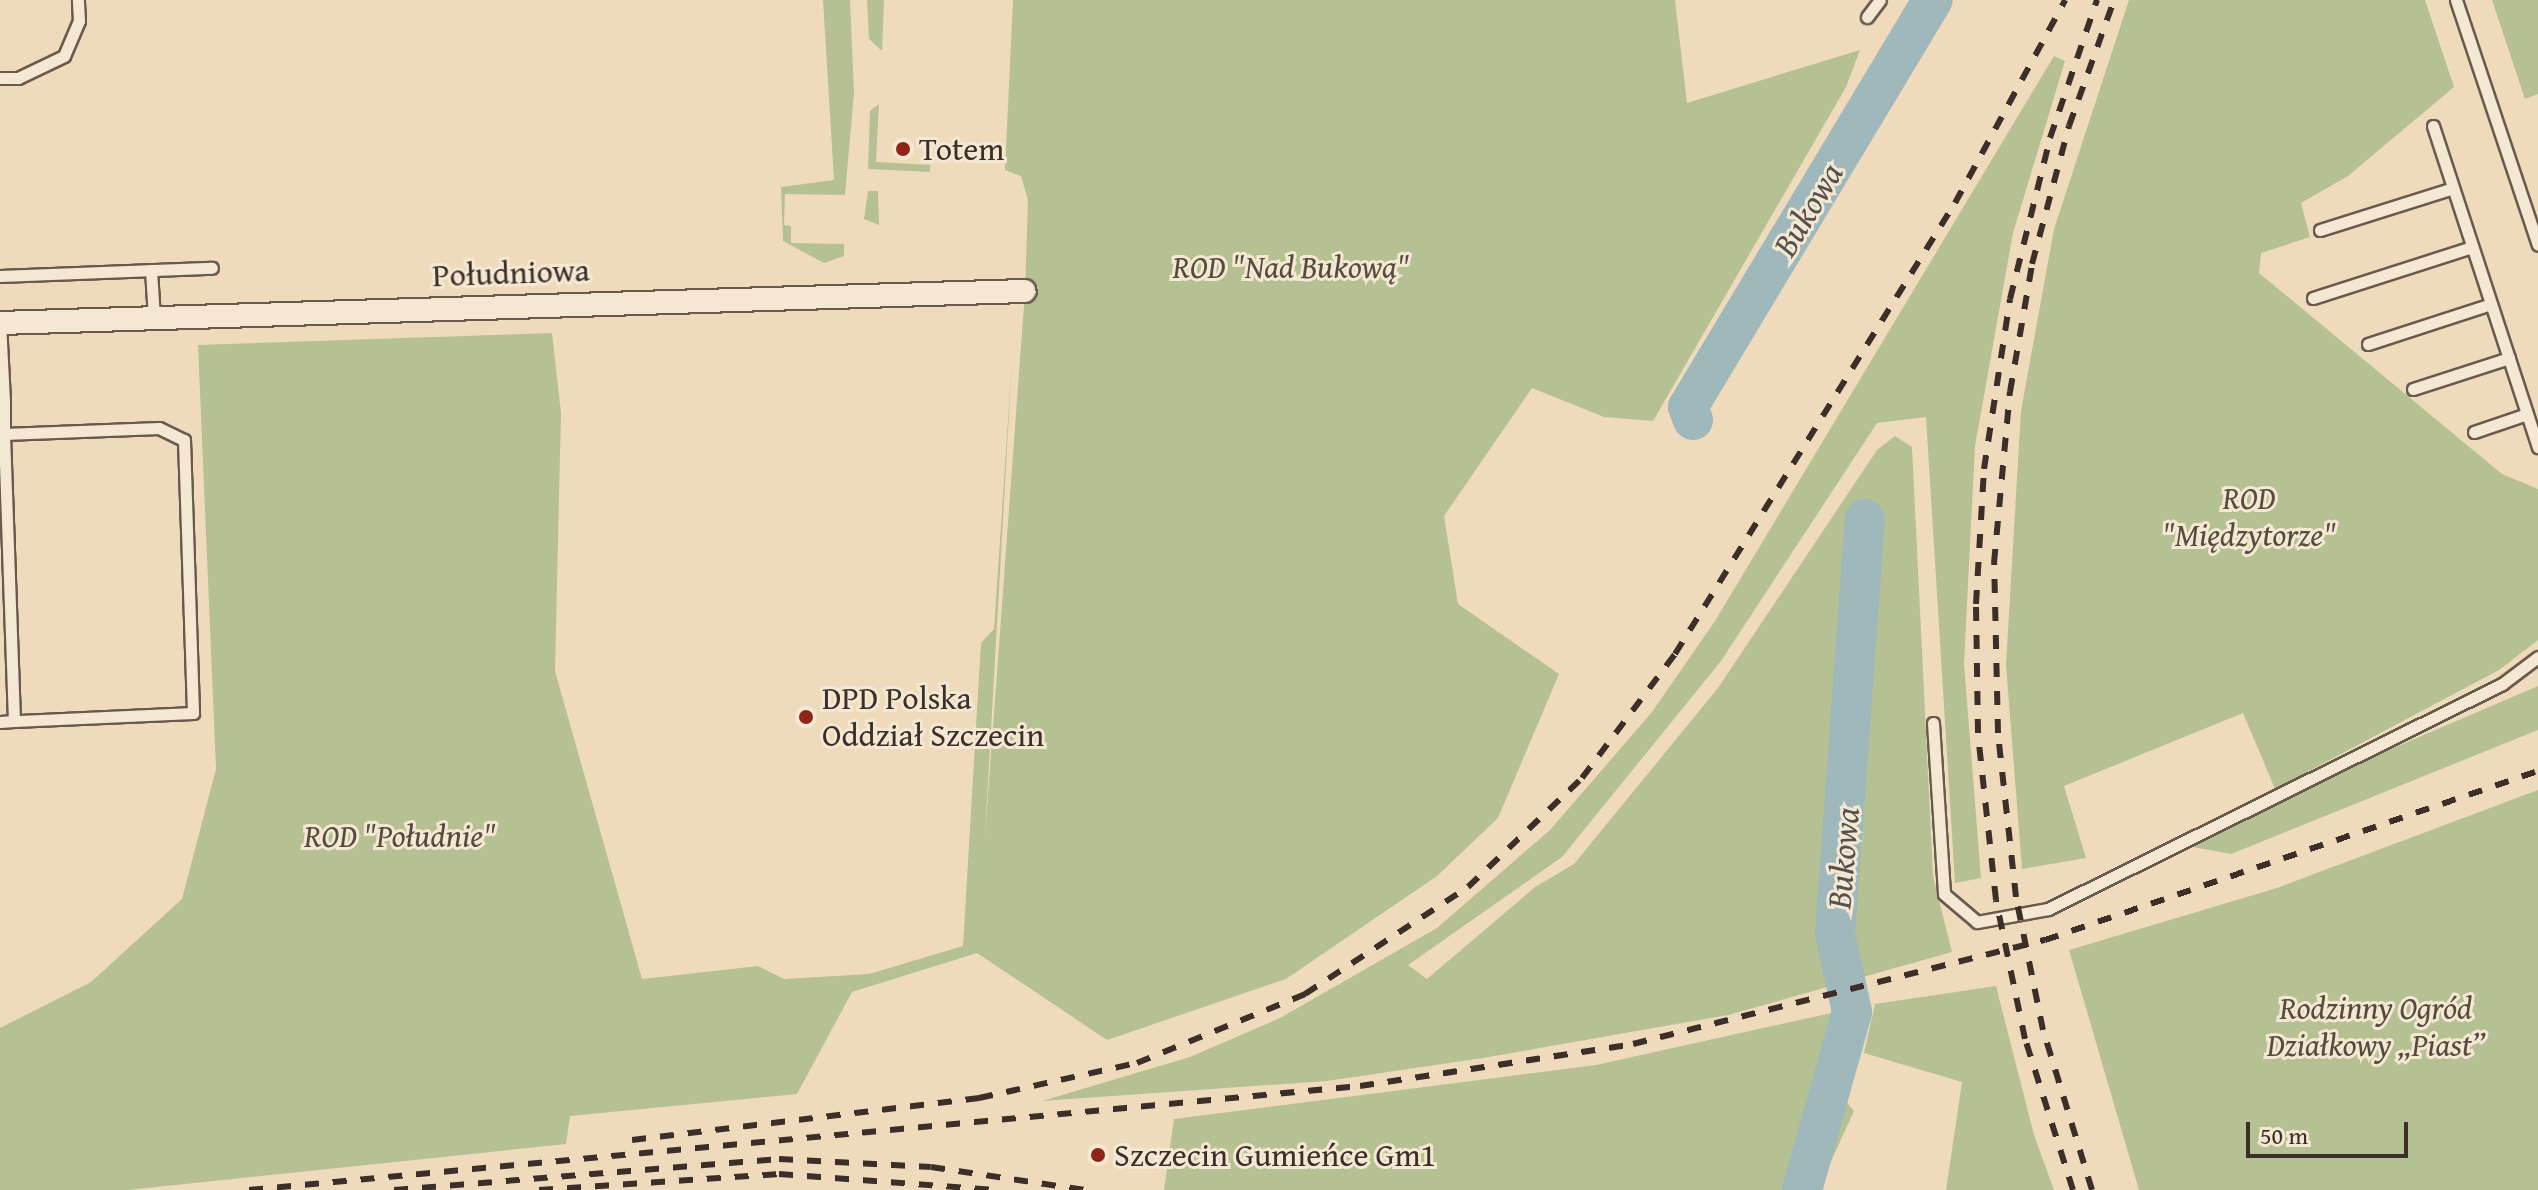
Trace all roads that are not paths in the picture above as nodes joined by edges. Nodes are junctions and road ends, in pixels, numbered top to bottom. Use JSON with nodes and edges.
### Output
{"nodes":[{"id":1,"x":78,"y":0,"type":"edge"},
{"id":2,"x":1880,"y":0,"type":"edge"},
{"id":3,"x":2456,"y":0,"type":"edge"},
{"id":4,"x":1867,"y":17,"type":"dead end"},
{"id":5,"x":0,"y":78,"type":"edge"},
{"id":6,"x":2433,"y":126,"type":"dead end"},
{"id":7,"x":2453,"y":188,"type":"junction"},
{"id":8,"x":2320,"y":230,"type":"dead end"},
{"id":9,"x":2538,"y":245,"type":"edge"},
{"id":10,"x":2472,"y":247,"type":"junction"},
{"id":11,"x":212,"y":268,"type":"dead end"},
{"id":12,"x":151,"y":270,"type":"junction"},
{"id":13,"x":0,"y":276,"type":"edge"},
{"id":14,"x":1025,"y":291,"type":"dead end"},
{"id":15,"x":2313,"y":298,"type":"dead end"},
{"id":16,"x":2491,"y":304,"type":"junction"},
{"id":17,"x":154,"y":318,"type":"junction"},
{"id":18,"x":0,"y":323,"type":"edge"},
{"id":19,"x":2368,"y":344,"type":"dead end"},
{"id":20,"x":2509,"y":358,"type":"junction"},
{"id":21,"x":2413,"y":389,"type":"dead end"},
{"id":22,"x":2527,"y":414,"type":"junction"},
{"id":23,"x":2474,"y":432,"type":"dead end"},
{"id":24,"x":2,"y":434,"type":"edge"},
{"id":25,"x":2538,"y":447,"type":"edge"},
{"id":26,"x":2538,"y":657,"type":"edge"},
{"id":27,"x":14,"y":721,"type":"junction"},
{"id":28,"x":0,"y":722,"type":"edge"},
{"id":29,"x":1933,"y":723,"type":"dead end"}],
"edges":[{"from":1,"to":5,"type":"lane"},
{"from":2,"to":4,"type":"lane"},
{"from":3,"to":9,"type":"lane"},
{"from":6,"to":7,"type":"lane"},
{"from":7,"to":8,"type":"lane"},
{"from":7,"to":10,"type":"lane"},
{"from":10,"to":15,"type":"lane"},
{"from":10,"to":16,"type":"lane"},
{"from":11,"to":12,"type":"lane"},
{"from":12,"to":13,"type":"lane"},
{"from":12,"to":17,"type":"lane"},
{"from":14,"to":17,"type":"street","name":"Południowa"},
{"from":16,"to":19,"type":"lane"},
{"from":16,"to":20,"type":"lane"},
{"from":17,"to":18,"type":"street","name":"Południowa"},
{"from":18,"to":24,"type":"lane"},
{"from":20,"to":21,"type":"lane"},
{"from":20,"to":22,"type":"lane"},
{"from":22,"to":23,"type":"lane"},
{"from":22,"to":25,"type":"lane"},
{"from":24,"to":27,"type":"lane"},
{"from":24,"to":27,"type":"lane"},
{"from":26,"to":29,"type":"lane"},
{"from":27,"to":28,"type":"lane"}]}
